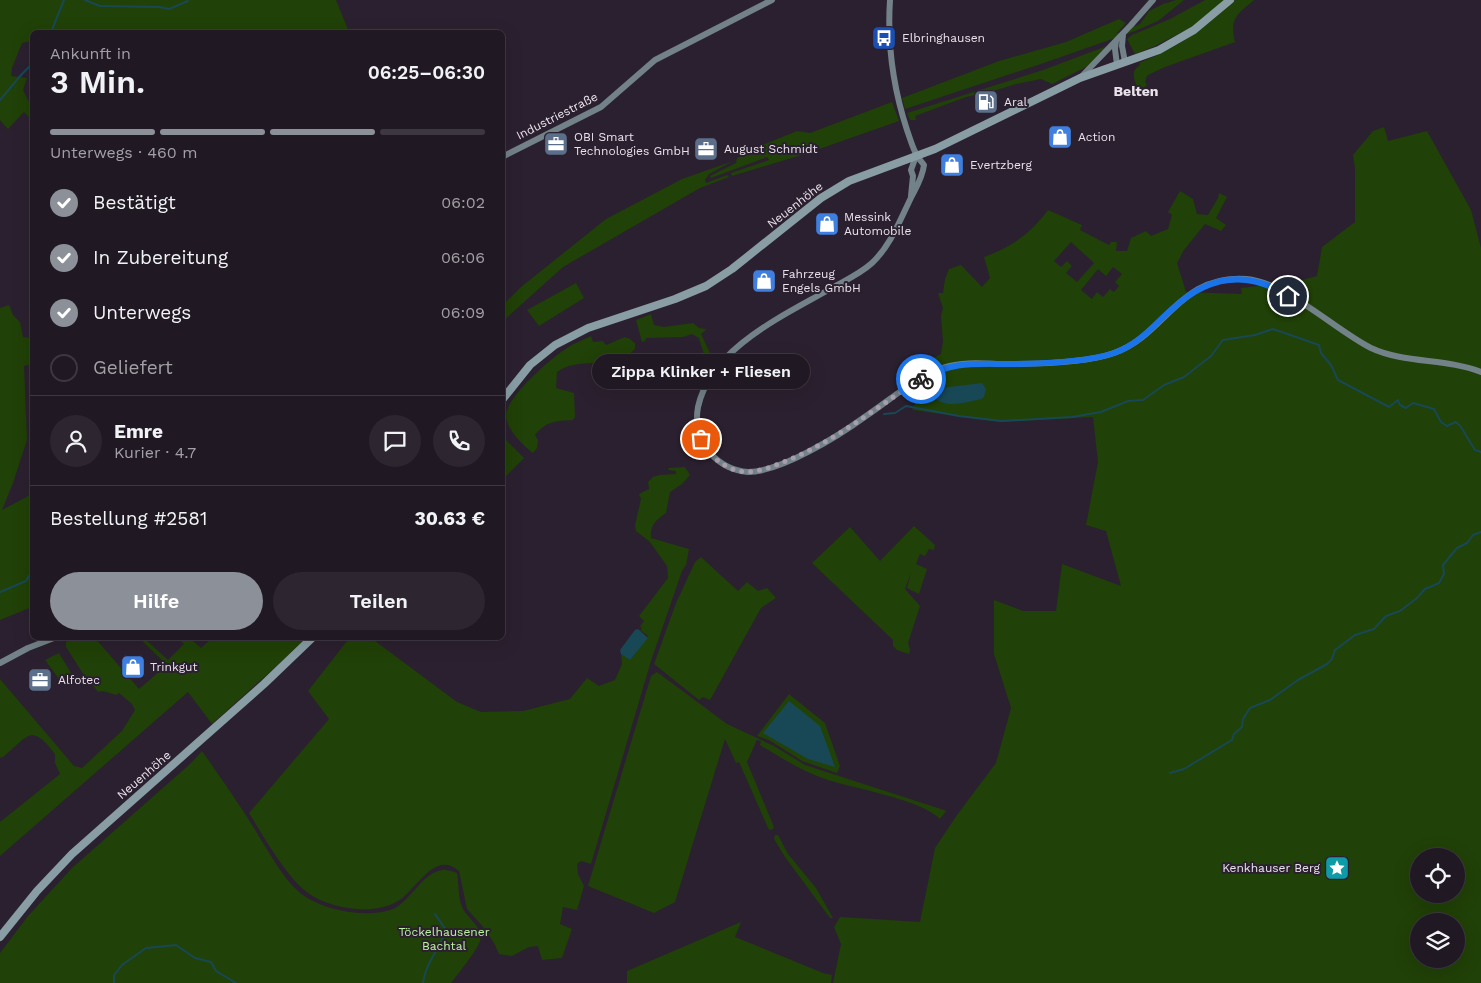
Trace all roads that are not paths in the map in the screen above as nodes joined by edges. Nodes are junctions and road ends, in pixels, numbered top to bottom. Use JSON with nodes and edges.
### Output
{"nodes":[{"id":1,"x":772,"y":0,"type":"edge"},
{"id":2,"x":890,"y":0,"type":"edge"},
{"id":3,"x":1152,"y":0,"type":"edge"},
{"id":4,"x":1230,"y":0,"type":"edge"},
{"id":5,"x":1123,"y":34,"type":"junction"},
{"id":6,"x":1116,"y":41,"type":"junction"},
{"id":7,"x":1121,"y":63,"type":"junction"},
{"id":8,"x":1080,"y":78,"type":"junction"},
{"id":9,"x":505,"y":155,"type":"edge"},
{"id":10,"x":916,"y":156,"type":"junction"},
{"id":11,"x":911,"y":196,"type":"junction"},
{"id":12,"x":1481,"y":372,"type":"edge"},
{"id":13,"x":505,"y":396,"type":"edge"},
{"id":14,"x":49,"y":640,"type":"edge"},
{"id":15,"x":310,"y":640,"type":"edge"},
{"id":16,"x":0,"y":663,"type":"edge"},
{"id":17,"x":0,"y":937,"type":"edge"}],
"edges":[{"from":1,"to":9,"type":"main road","name":"Industriestraße"},
{"from":2,"to":10,"type":"main road"},
{"from":3,"to":5,"type":"main road"},
{"from":4,"to":7,"type":"main road","name":"Neuenhöhe"},
{"from":5,"to":6,"type":"main road"},
{"from":5,"to":7,"type":"main road"},
{"from":6,"to":7,"type":"main road"},
{"from":6,"to":8,"type":"main road"},
{"from":7,"to":8,"type":"main road","name":"Neuenhöhe"},
{"from":8,"to":10,"type":"main road","name":"Neuenhöhe"},
{"from":10,"to":11,"type":"main road"},
{"from":10,"to":11,"type":"main road"},
{"from":10,"to":13,"type":"main road","name":"Neuenhöhe"},
{"from":11,"to":12,"type":"main road"},
{"from":14,"to":16,"type":"main road"},
{"from":15,"to":17,"type":"main road","name":"Neuenhöhe"}]}
